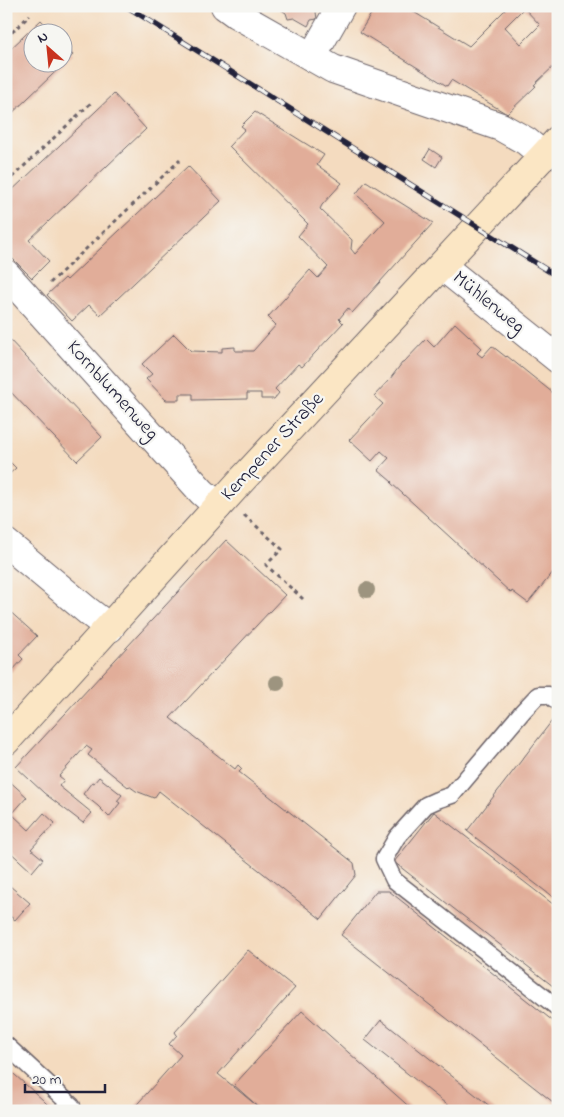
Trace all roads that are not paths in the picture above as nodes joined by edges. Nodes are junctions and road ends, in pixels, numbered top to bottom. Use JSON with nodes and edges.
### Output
{"nodes":[{"id":1,"x":225,"y":6,"type":"edge"},
{"id":2,"x":341,"y":6,"type":"edge"},
{"id":3,"x":312,"y":57,"type":"junction"},
{"id":4,"x":551,"y":148,"type":"edge"},
{"id":5,"x":442,"y":266,"type":"junction"},
{"id":6,"x":6,"y":274,"type":"edge"},
{"id":7,"x":558,"y":359,"type":"edge"},
{"id":8,"x":222,"y":502,"type":"junction"},
{"id":9,"x":6,"y":543,"type":"edge"},
{"id":10,"x":110,"y":628,"type":"junction"},
{"id":11,"x":558,"y":702,"type":"edge"},
{"id":12,"x":6,"y":742,"type":"edge"},
{"id":13,"x":558,"y":1008,"type":"edge"},
{"id":14,"x":6,"y":1045,"type":"edge"},
{"id":15,"x":72,"y":1106,"type":"dead end"}],
"edges":[{"from":1,"to":3,"type":"street","name":"Kempener Straße"},
{"from":2,"to":3,"type":"street"},
{"from":3,"to":4,"type":"street","name":"Kempener Straße"},
{"from":4,"to":5,"type":"street","name":"Kempener Straße"},
{"from":5,"to":7,"type":"street","name":"Mühlenweg"},
{"from":5,"to":8,"type":"street","name":"Kempener Straße"},
{"from":6,"to":8,"type":"street","name":"Kornblumenweg"},
{"from":8,"to":10,"type":"street","name":"Kempener Straße"},
{"from":9,"to":10,"type":"street"},
{"from":10,"to":12,"type":"street","name":"Kempener Straße"},
{"from":11,"to":13,"type":"lane"},
{"from":14,"to":15,"type":"lane"}]}
